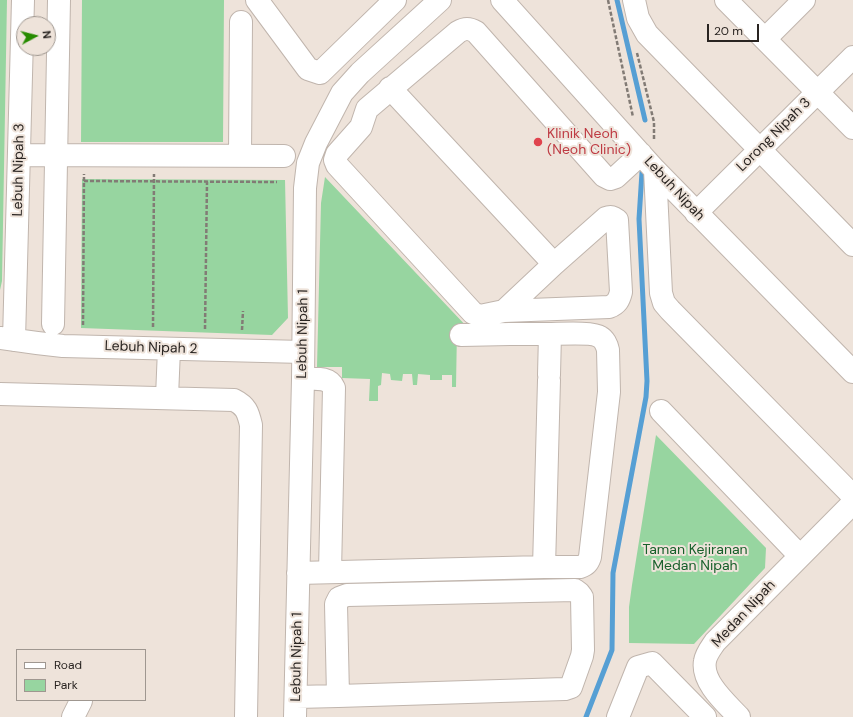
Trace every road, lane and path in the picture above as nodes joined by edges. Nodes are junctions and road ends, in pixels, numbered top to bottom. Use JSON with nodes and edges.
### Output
{"nodes":[{"id":1,"x":23,"y":0,"type":"edge"},
{"id":2,"x":59,"y":0,"type":"edge"},
{"id":3,"x":257,"y":0,"type":"edge"},
{"id":4,"x":395,"y":0,"type":"edge"},
{"id":5,"x":440,"y":0,"type":"edge"},
{"id":6,"x":502,"y":0,"type":"edge"},
{"id":7,"x":608,"y":0,"type":"edge"},
{"id":8,"x":634,"y":0,"type":"edge"},
{"id":9,"x":726,"y":0,"type":"edge"},
{"id":10,"x":804,"y":0,"type":"edge"},
{"id":11,"x":241,"y":22,"type":"dead end"},
{"id":12,"x":765,"y":39,"type":"junction"},
{"id":13,"x":637,"y":50,"type":"dead end"},
{"id":14,"x":853,"y":57,"type":"edge"},
{"id":15,"x":320,"y":73,"type":"junction"},
{"id":16,"x":390,"y":88,"type":"junction"},
{"id":17,"x":344,"y":91,"type":"junction"},
{"id":18,"x":818,"y":92,"type":"junction"},
{"id":19,"x":367,"y":109,"type":"junction"},
{"id":20,"x":853,"y":128,"type":"edge"},
{"id":21,"x":760,"y":149,"type":"junction"},
{"id":22,"x":19,"y":155,"type":"junction"},
{"id":23,"x":56,"y":155,"type":"junction"},
{"id":24,"x":240,"y":156,"type":"junction"},
{"id":25,"x":284,"y":156,"type":"dead end"},
{"id":26,"x":643,"y":156,"type":"junction"},
{"id":27,"x":154,"y":180,"type":"junction"},
{"id":28,"x":207,"y":182,"type":"junction"},
{"id":29,"x":277,"y":182,"type":"dead end"},
{"id":30,"x":696,"y":212,"type":"junction"},
{"id":31,"x":853,"y":245,"type":"edge"},
{"id":32,"x":554,"y":264,"type":"junction"},
{"id":33,"x":243,"y":311,"type":"dead end"},
{"id":34,"x":504,"y":312,"type":"junction"},
{"id":35,"x":53,"y":324,"type":"joint"},
{"id":36,"x":145,"y":327,"type":"dead end"},
{"id":37,"x":153,"y":327,"type":"junction"},
{"id":38,"x":160,"y":328,"type":"dead end"},
{"id":39,"x":198,"y":328,"type":"dead end"},
{"id":40,"x":235,"y":330,"type":"dead end"},
{"id":41,"x":550,"y":334,"type":"junction"},
{"id":42,"x":461,"y":335,"type":"dead end"},
{"id":43,"x":7,"y":339,"type":"edge"},
{"id":44,"x":168,"y":349,"type":"junction"},
{"id":45,"x":303,"y":352,"type":"junction"},
{"id":46,"x":853,"y":372,"type":"edge"},
{"id":47,"x":303,"y":380,"type":"junction"},
{"id":48,"x":0,"y":394,"type":"edge"},
{"id":49,"x":167,"y":397,"type":"junction"},
{"id":50,"x":661,"y":411,"type":"dead end"},
{"id":51,"x":853,"y":496,"type":"edge"},
{"id":52,"x":853,"y":503,"type":"edge"},
{"id":53,"x":800,"y":556,"type":"junction"},
{"id":54,"x":544,"y":567,"type":"junction"},
{"id":55,"x":298,"y":572,"type":"junction"},
{"id":56,"x":330,"y":572,"type":"junction"},
{"id":57,"x":338,"y":696,"type":"junction"},
{"id":58,"x":296,"y":707,"type":"edge"},
{"id":59,"x":246,"y":717,"type":"edge"},
{"id":60,"x":618,"y":717,"type":"edge"},
{"id":61,"x":705,"y":717,"type":"edge"},
{"id":62,"x":739,"y":717,"type":"edge"}],
"edges":[{"from":1,"to":22,"type":"street","name":"Lebuh Nipah 3"},
{"from":2,"to":23,"type":"street"},
{"from":3,"to":15,"type":"street"},
{"from":4,"to":15,"type":"street"},
{"from":5,"to":17,"type":"street","name":"Lebuh Nipah 1"},
{"from":6,"to":26,"type":"street","name":"Lebuh Nipah"},
{"from":7,"to":26,"type":"path"},
{"from":8,"to":21,"type":"street"},
{"from":9,"to":12,"type":"street"},
{"from":10,"to":12,"type":"street"},
{"from":11,"to":24,"type":"street"},
{"from":12,"to":18,"type":"street"},
{"from":13,"to":26,"type":"path"},
{"from":14,"to":18,"type":"street","name":"Lorong Nipah 3"},
{"from":15,"to":17,"type":"street"},
{"from":16,"to":19,"type":"street"},
{"from":16,"to":26,"type":"street"},
{"from":16,"to":32,"type":"street"},
{"from":17,"to":19,"type":"street"},
{"from":17,"to":45,"type":"street","name":"Lebuh Nipah 1"},
{"from":18,"to":20,"type":"street"},
{"from":18,"to":21,"type":"street","name":"Lorong Nipah 3"},
{"from":19,"to":34,"type":"street"},
{"from":21,"to":30,"type":"street","name":"Lorong Nipah 3"},
{"from":21,"to":31,"type":"street"},
{"from":22,"to":23,"type":"street"},
{"from":22,"to":43,"type":"street","name":"Lebuh Nipah 3"},
{"from":23,"to":24,"type":"street"},
{"from":23,"to":35,"type":"street"},
{"from":24,"to":25,"type":"street"},
{"from":26,"to":30,"type":"street","name":"Lebuh Nipah"},
{"from":26,"to":51,"type":"street"},
{"from":27,"to":28,"type":"path"},
{"from":27,"to":35,"type":"path"},
{"from":27,"to":37,"type":"path"},
{"from":28,"to":29,"type":"path"},
{"from":28,"to":39,"type":"path"},
{"from":30,"to":46,"type":"street","name":"Lebuh Nipah"},
{"from":32,"to":34,"type":"street"},
{"from":32,"to":34,"type":"street"},
{"from":33,"to":40,"type":"path"},
{"from":36,"to":37,"type":"path"},
{"from":37,"to":38,"type":"path"},
{"from":41,"to":42,"type":"street"},
{"from":41,"to":54,"type":"street"},
{"from":41,"to":54,"type":"street"},
{"from":43,"to":44,"type":"street","name":"Lebuh Nipah 2"},
{"from":44,"to":45,"type":"street","name":"Lebuh Nipah 2"},
{"from":44,"to":49,"type":"street"},
{"from":45,"to":47,"type":"street","name":"Lebuh Nipah 1"},
{"from":47,"to":55,"type":"street","name":"Lebuh Nipah 1"},
{"from":47,"to":56,"type":"street"},
{"from":48,"to":49,"type":"street"},
{"from":49,"to":59,"type":"street"},
{"from":50,"to":53,"type":"street"},
{"from":52,"to":53,"type":"street","name":"Medan Nipah"},
{"from":53,"to":62,"type":"street","name":"Medan Nipah"},
{"from":54,"to":56,"type":"street"},
{"from":55,"to":56,"type":"street"},
{"from":55,"to":58,"type":"street","name":"Lebuh Nipah 1"},
{"from":57,"to":57,"type":"street"},
{"from":57,"to":58,"type":"street"},
{"from":60,"to":61,"type":"street"}]}
